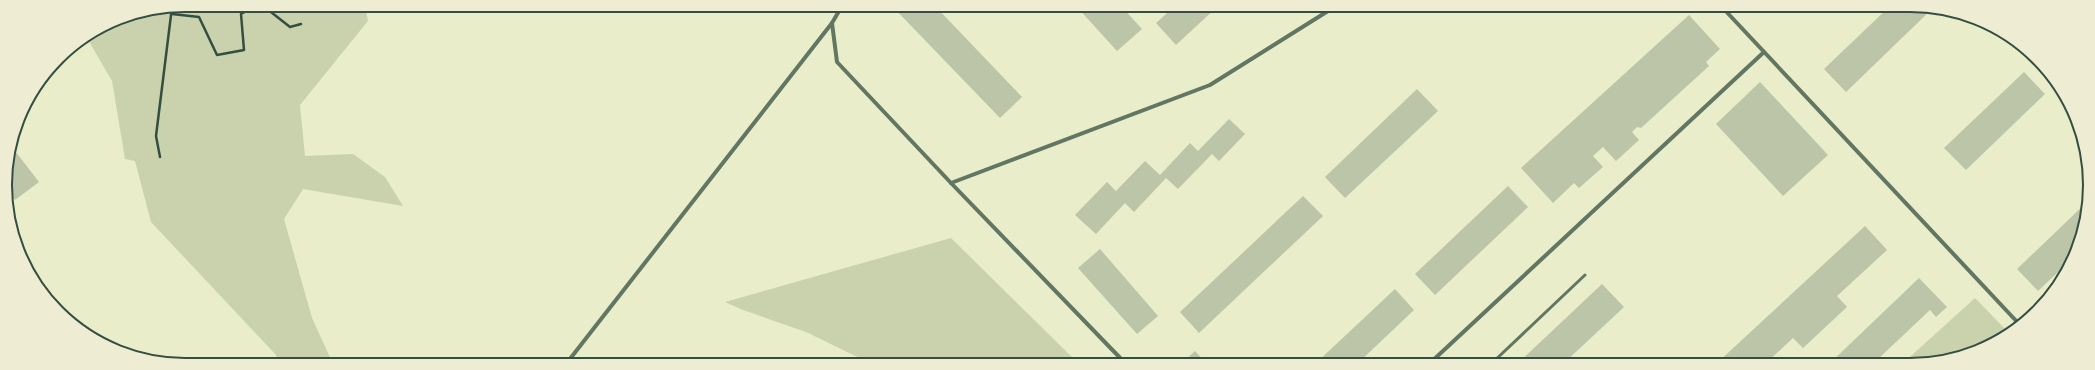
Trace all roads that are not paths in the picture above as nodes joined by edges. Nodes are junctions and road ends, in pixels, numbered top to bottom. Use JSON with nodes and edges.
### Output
{"nodes":[{"id":1,"x":838,"y":12,"type":"edge"},
{"id":2,"x":1326,"y":12,"type":"edge"},
{"id":3,"x":1727,"y":12,"type":"edge"},
{"id":4,"x":832,"y":23,"type":"junction"},
{"id":5,"x":1764,"y":52,"type":"junction"},
{"id":6,"x":951,"y":184,"type":"junction"},
{"id":7,"x":1585,"y":276,"type":"dead end"},
{"id":8,"x":2016,"y":321,"type":"edge"},
{"id":9,"x":571,"y":358,"type":"edge"},
{"id":10,"x":1120,"y":358,"type":"edge"},
{"id":11,"x":1435,"y":358,"type":"edge"},
{"id":12,"x":1497,"y":358,"type":"edge"}],
"edges":[{"from":1,"to":4,"type":"street"},
{"from":2,"to":6,"type":"street"},
{"from":3,"to":5,"type":"street"},
{"from":4,"to":6,"type":"street"},
{"from":4,"to":9,"type":"street"},
{"from":5,"to":8,"type":"street"},
{"from":5,"to":11,"type":"street"},
{"from":6,"to":10,"type":"street"},
{"from":7,"to":12,"type":"lane"}]}
